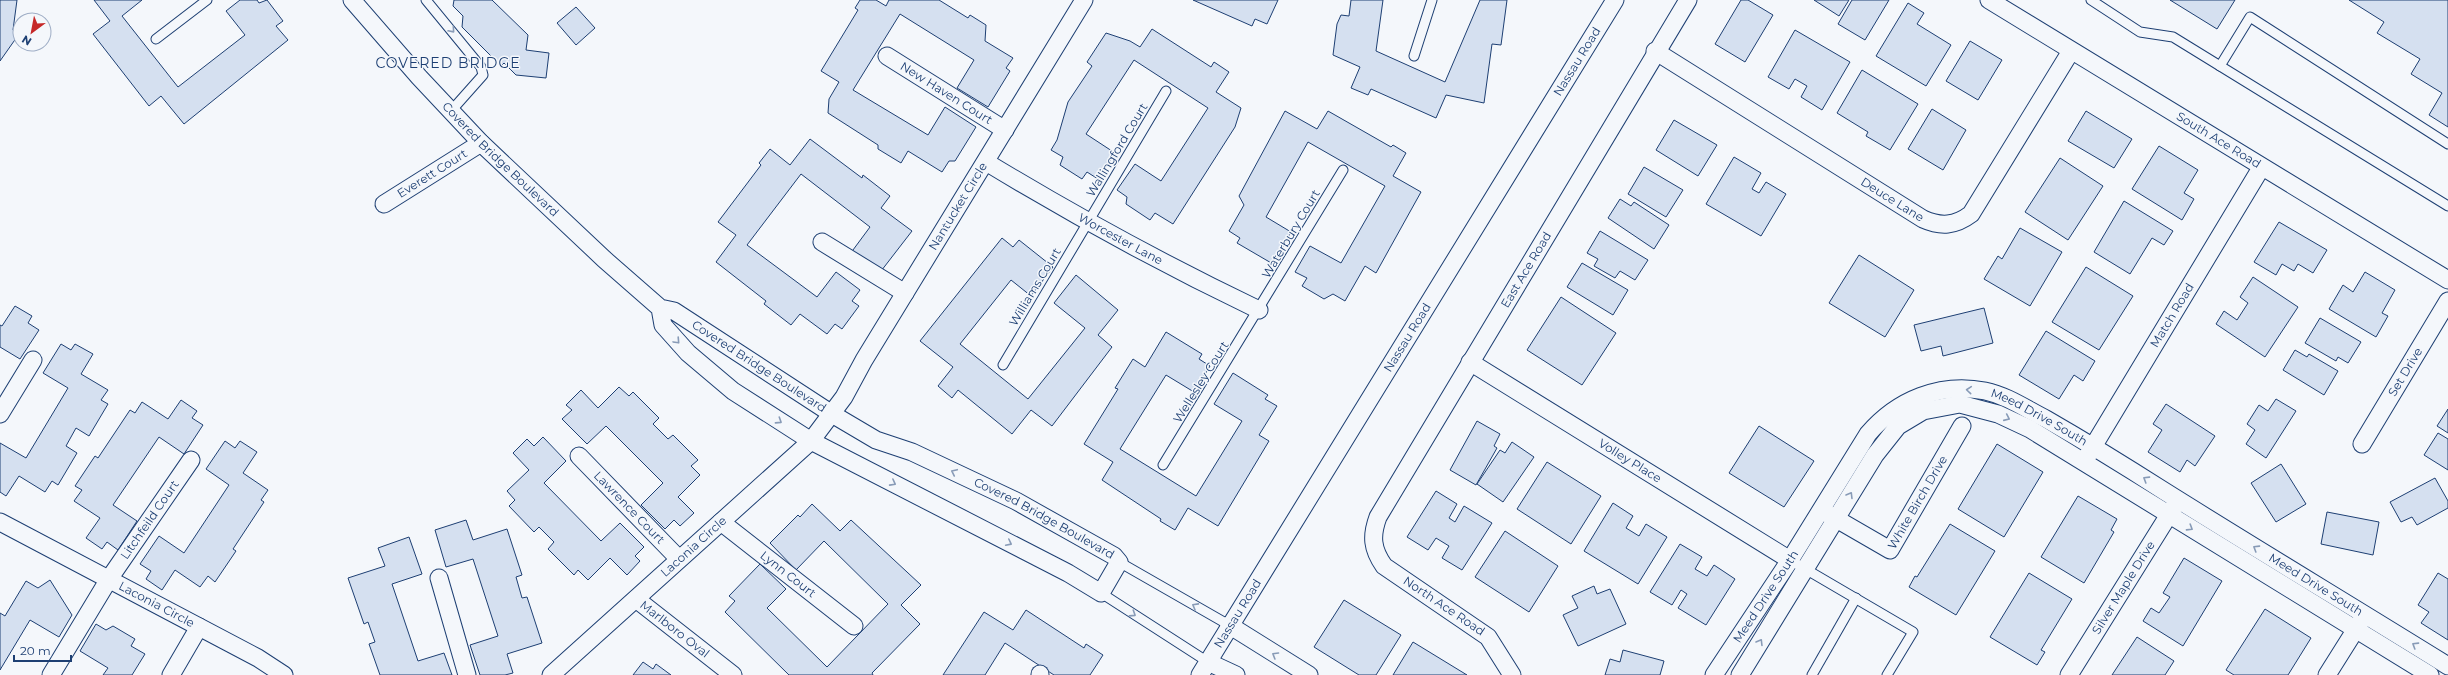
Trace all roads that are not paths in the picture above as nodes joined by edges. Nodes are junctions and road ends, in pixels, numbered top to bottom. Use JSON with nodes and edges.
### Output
{"nodes":[{"id":1,"x":208,"y":0,"type":"edge"},
{"id":2,"x":352,"y":0,"type":"edge"},
{"id":3,"x":426,"y":0,"type":"edge"},
{"id":4,"x":1084,"y":0,"type":"edge"},
{"id":5,"x":1432,"y":0,"type":"edge"},
{"id":6,"x":1615,"y":0,"type":"edge"},
{"id":7,"x":1688,"y":0,"type":"edge"},
{"id":8,"x":1989,"y":0,"type":"edge"},
{"id":9,"x":2091,"y":0,"type":"edge"},
{"id":10,"x":156,"y":38,"type":"dead end"},
{"id":11,"x":1655,"y":51,"type":"junction"},
{"id":12,"x":2071,"y":51,"type":"junction"},
{"id":13,"x":887,"y":56,"type":"dead end"},
{"id":14,"x":1414,"y":56,"type":"dead end"},
{"id":15,"x":2220,"y":66,"type":"junction"},
{"id":16,"x":1166,"y":92,"type":"dead end"},
{"id":17,"x":451,"y":111,"type":"junction"},
{"id":18,"x":1005,"y":130,"type":"junction"},
{"id":19,"x":481,"y":143,"type":"junction"},
{"id":20,"x":2448,"y":144,"type":"edge"},
{"id":21,"x":986,"y":162,"type":"junction"},
{"id":22,"x":2261,"y":168,"type":"junction"},
{"id":23,"x":1343,"y":170,"type":"dead end"},
{"id":24,"x":384,"y":204,"type":"dead end"},
{"id":25,"x":2448,"y":206,"type":"edge"},
{"id":26,"x":1088,"y":221,"type":"junction"},
{"id":27,"x":822,"y":242,"type":"dead end"},
{"id":28,"x":2448,"y":280,"type":"edge"},
{"id":29,"x":905,"y":293,"type":"junction"},
{"id":30,"x":2448,"y":301,"type":"edge"},
{"id":31,"x":660,"y":308,"type":"junction"},
{"id":32,"x":1259,"y":310,"type":"junction"},
{"id":33,"x":33,"y":360,"type":"dead end"},
{"id":34,"x":1470,"y":362,"type":"junction"},
{"id":35,"x":1003,"y":365,"type":"dead end"},
{"id":36,"x":0,"y":414,"type":"edge"},
{"id":37,"x":832,"y":414,"type":"junction"},
{"id":38,"x":1962,"y":426,"type":"dead end"},
{"id":39,"x":811,"y":441,"type":"junction"},
{"id":40,"x":2362,"y":444,"type":"dead end"},
{"id":41,"x":2092,"y":445,"type":"junction"},
{"id":42,"x":578,"y":456,"type":"dead end"},
{"id":43,"x":191,"y":460,"type":"dead end"},
{"id":44,"x":2084,"y":462,"type":"junction"},
{"id":45,"x":1163,"y":465,"type":"dead end"},
{"id":46,"x":2178,"y":500,"type":"junction"},
{"id":47,"x":1820,"y":509,"type":"junction"},
{"id":48,"x":2169,"y":515,"type":"junction"},
{"id":49,"x":1836,"y":518,"type":"junction"},
{"id":50,"x":0,"y":522,"type":"edge"},
{"id":51,"x":721,"y":522,"type":"junction"},
{"id":52,"x":1373,"y":542,"type":"joint"},
{"id":53,"x":680,"y":559,"type":"junction"},
{"id":54,"x":1790,"y":560,"type":"junction"},
{"id":55,"x":1119,"y":562,"type":"junction"},
{"id":56,"x":1805,"y":568,"type":"junction"},
{"id":57,"x":439,"y":578,"type":"dead end"},
{"id":58,"x":109,"y":579,"type":"junction"},
{"id":59,"x":1101,"y":592,"type":"junction"},
{"id":60,"x":1856,"y":598,"type":"junction"},
{"id":61,"x":636,"y":599,"type":"junction"},
{"id":62,"x":2365,"y":615,"type":"junction"},
{"id":63,"x":1229,"y":625,"type":"junction"},
{"id":64,"x":854,"y":626,"type":"dead end"},
{"id":65,"x":199,"y":627,"type":"junction"},
{"id":66,"x":2355,"y":630,"type":"junction"},
{"id":67,"x":2448,"y":666,"type":"edge"},
{"id":68,"x":1204,"y":668,"type":"edge"},
{"id":69,"x":51,"y":675,"type":"edge"},
{"id":70,"x":172,"y":675,"type":"edge"},
{"id":71,"x":284,"y":675,"type":"edge"},
{"id":72,"x":467,"y":675,"type":"edge"},
{"id":73,"x":551,"y":675,"type":"edge"},
{"id":74,"x":733,"y":675,"type":"edge"},
{"id":75,"x":1236,"y":675,"type":"edge"},
{"id":76,"x":1309,"y":675,"type":"edge"},
{"id":77,"x":1512,"y":675,"type":"edge"},
{"id":78,"x":1714,"y":675,"type":"edge"},
{"id":79,"x":1740,"y":675,"type":"edge"},
{"id":80,"x":1812,"y":675,"type":"edge"},
{"id":81,"x":1887,"y":675,"type":"edge"},
{"id":82,"x":2069,"y":675,"type":"edge"},
{"id":83,"x":2327,"y":675,"type":"edge"},
{"id":84,"x":2430,"y":675,"type":"edge"}],
"edges":[{"from":1,"to":10,"type":"lane"},
{"from":2,"to":17,"type":"street","name":"Covered Bridge Boulevard"},
{"from":3,"to":17,"type":"lane","one_way":true},
{"from":4,"to":18,"type":"street","name":"Nantucket Circle"},
{"from":5,"to":14,"type":"lane"},
{"from":6,"to":63,"type":"street","name":"Nassau Road"},
{"from":7,"to":11,"type":"street","name":"East Ace Road"},
{"from":8,"to":12,"type":"street","name":"South Ace Road"},
{"from":9,"to":15,"type":"lane"},
{"from":11,"to":12,"type":"street","name":"Deuce Lane"},
{"from":11,"to":34,"type":"street","name":"East Ace Road"},
{"from":12,"to":22,"type":"street","name":"South Ace Road"},
{"from":13,"to":18,"type":"street","name":"New Haven Court"},
{"from":15,"to":20,"type":"lane"},
{"from":15,"to":25,"type":"lane"},
{"from":16,"to":26,"type":"lane","name":"Wallingford Court"},
{"from":17,"to":19,"type":"street","name":"Covered Bridge Boulevard"},
{"from":18,"to":21,"type":"street","name":"Nantucket Circle"},
{"from":19,"to":24,"type":"street","name":"Everett Court"},
{"from":19,"to":31,"type":"street","name":"Covered Bridge Boulevard"},
{"from":21,"to":26,"type":"street","name":"Worcester Lane"},
{"from":21,"to":29,"type":"street","name":"Nantucket Circle"},
{"from":22,"to":28,"type":"street","name":"South Ace Road"},
{"from":22,"to":41,"type":"street","name":"Match Road"},
{"from":23,"to":32,"type":"lane","name":"Waterbury Court"},
{"from":26,"to":32,"type":"street","name":"Worcester Lane"},
{"from":26,"to":35,"type":"lane","name":"Williams Court"},
{"from":27,"to":29,"type":"street"},
{"from":29,"to":37,"type":"street","name":"Nantucket Circle"},
{"from":30,"to":40,"type":"street","name":"Set Drive"},
{"from":31,"to":37,"type":"street","name":"Covered Bridge Boulevard"},
{"from":31,"to":39,"type":"street","name":"Covered Bridge Boulevard","one_way":true},
{"from":32,"to":45,"type":"lane","name":"Wellesley Court"},
{"from":33,"to":36,"type":"street"},
{"from":34,"to":52,"type":"street","name":"East Ace Road"},
{"from":34,"to":54,"type":"street","name":"Volley Place"},
{"from":37,"to":39,"type":"street","name":"Laconia Circle"},
{"from":55,"to":37,"type":"street","name":"Covered Bridge Boulevard","one_way":true},
{"from":38,"to":49,"type":"street","name":"White Birch Drive"},
{"from":39,"to":51,"type":"street","name":"Laconia Circle"},
{"from":39,"to":59,"type":"street","name":"Covered Bridge Boulevard","one_way":true},
{"from":41,"to":44,"type":"street","name":"Match Road"},
{"from":46,"to":41,"type":"street","name":"Meed Drive South","one_way":true},
{"from":41,"to":47,"type":"street","name":"Meed Drive South","one_way":true},
{"from":42,"to":53,"type":"street","name":"Lawrence Court"},
{"from":43,"to":58,"type":"street","name":"Litchfeild Court"},
{"from":44,"to":48,"type":"street","name":"Meed Drive South"},
{"from":49,"to":44,"type":"street","name":"Meed Drive South","one_way":true},
{"from":46,"to":48,"type":"street","name":"Silver Maple Drive"},
{"from":62,"to":46,"type":"street","name":"Meed Drive South","one_way":true},
{"from":47,"to":49,"type":"street","name":"White Birch Drive"},
{"from":47,"to":54,"type":"street","name":"Meed Drive South"},
{"from":48,"to":66,"type":"street","name":"Meed Drive South","one_way":true},
{"from":48,"to":82,"type":"street","name":"Silver Maple Drive"},
{"from":49,"to":56,"type":"street","name":"Meed Drive South"},
{"from":50,"to":58,"type":"street","name":"Laconia Circle"},
{"from":51,"to":53,"type":"street","name":"Laconia Circle"},
{"from":51,"to":64,"type":"street","name":"Lynn Court"},
{"from":52,"to":77,"type":"street","name":"North Ace Road"},
{"from":53,"to":61,"type":"street","name":"Laconia Circle"},
{"from":54,"to":56,"type":"lane"},
{"from":54,"to":78,"type":"street","name":"Meed Drive South"},
{"from":55,"to":59,"type":"street","name":"Covered Bridge Boulevard"},
{"from":63,"to":55,"type":"lane","one_way":true},
{"from":56,"to":60,"type":"lane"},
{"from":79,"to":56,"type":"street","name":"Meed Drive South","one_way":true},
{"from":57,"to":72,"type":"street"},
{"from":58,"to":65,"type":"street","name":"Laconia Circle"},
{"from":58,"to":69,"type":"street","name":"Litchfeild Court"},
{"from":59,"to":68,"type":"lane","one_way":true},
{"from":60,"to":80,"type":"lane"},
{"from":60,"to":81,"type":"lane"},
{"from":61,"to":73,"type":"street","name":"Laconia Circle"},
{"from":61,"to":74,"type":"street","name":"Marlboro Oval"},
{"from":62,"to":66,"type":"street"},
{"from":67,"to":62,"type":"street","name":"Meed Drive South","one_way":true},
{"from":63,"to":68,"type":"street","name":"Nassau Road"},
{"from":76,"to":63,"type":"street","one_way":true},
{"from":65,"to":70,"type":"street"},
{"from":65,"to":71,"type":"street","name":"Laconia Circle"},
{"from":66,"to":83,"type":"street"},
{"from":66,"to":84,"type":"street","name":"Meed Drive South"},
{"from":68,"to":75,"type":"street"}]}
